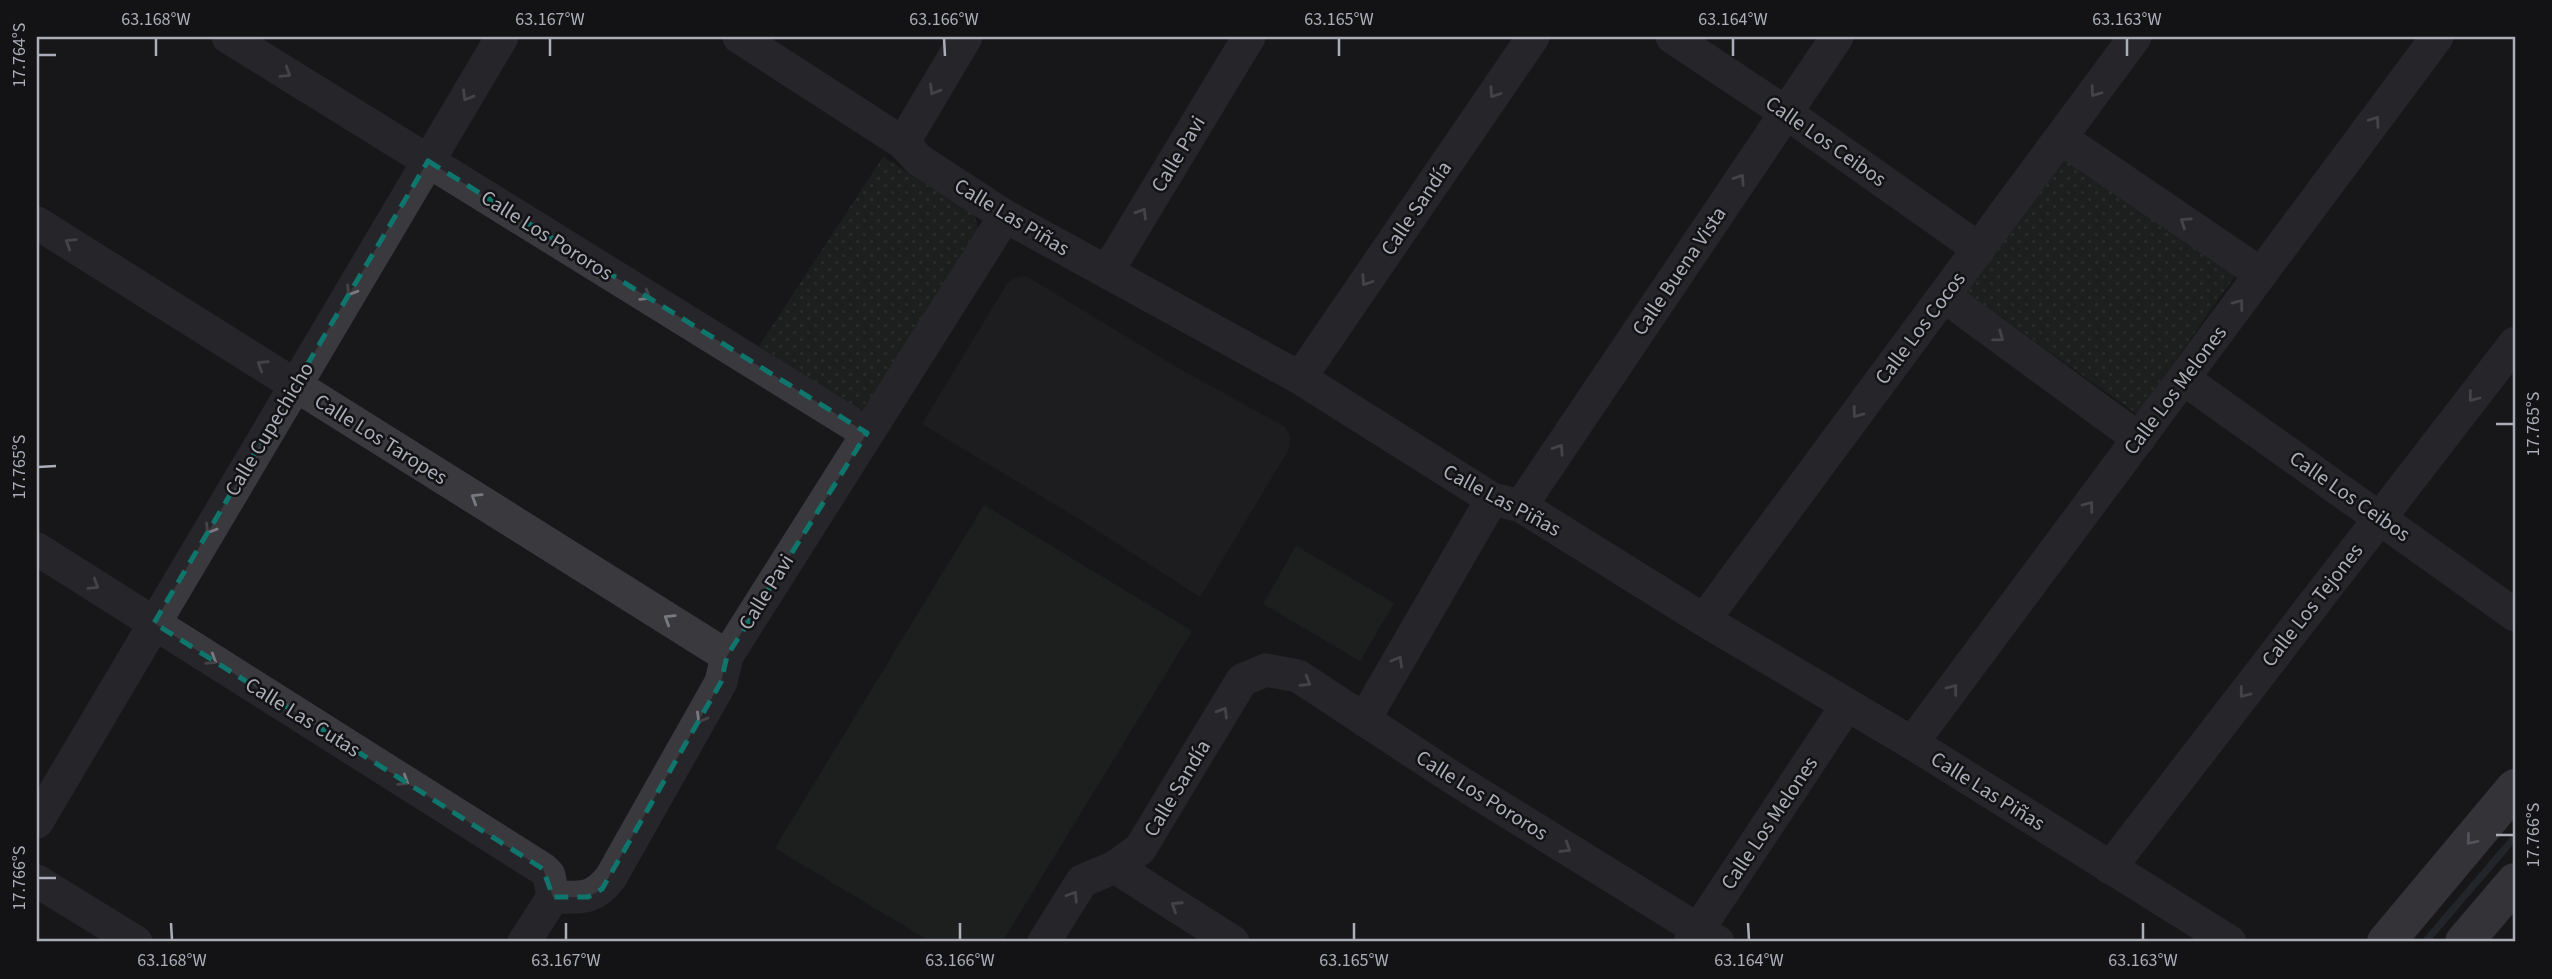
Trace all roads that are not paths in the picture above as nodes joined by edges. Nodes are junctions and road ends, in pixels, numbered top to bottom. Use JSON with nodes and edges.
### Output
{"nodes":[{"id":1,"x":228,"y":37,"type":"edge"},
{"id":2,"x":502,"y":37,"type":"edge"},
{"id":3,"x":739,"y":37,"type":"edge"},
{"id":4,"x":966,"y":37,"type":"edge"},
{"id":5,"x":1249,"y":37,"type":"edge"},
{"id":6,"x":1533,"y":37,"type":"edge"},
{"id":7,"x":1672,"y":37,"type":"edge"},
{"id":8,"x":1837,"y":37,"type":"edge"},
{"id":9,"x":2135,"y":37,"type":"edge"},
{"id":10,"x":2437,"y":37,"type":"edge"},
{"id":11,"x":1785,"y":112,"type":"junction"},
{"id":12,"x":2062,"y":138,"type":"junction"},
{"id":13,"x":903,"y":144,"type":"junction"},
{"id":14,"x":429,"y":161,"type":"junction"},
{"id":15,"x":1005,"y":216,"type":"junction"},
{"id":16,"x":37,"y":223,"type":"edge"},
{"id":17,"x":1979,"y":248,"type":"junction"},
{"id":18,"x":1107,"y":272,"type":"junction"},
{"id":19,"x":2261,"y":274,"type":"junction"},
{"id":20,"x":1944,"y":296,"type":"junction"},
{"id":21,"x":2515,"y":343,"type":"edge"},
{"id":22,"x":1300,"y":379,"type":"junction"},
{"id":23,"x":2183,"y":379,"type":"junction"},
{"id":24,"x":295,"y":385,"type":"junction"},
{"id":25,"x":867,"y":433,"type":"junction"},
{"id":26,"x":2139,"y":439,"type":"junction"},
{"id":27,"x":1506,"y":503,"type":"junction"},
{"id":28,"x":2380,"y":516,"type":"junction"},
{"id":29,"x":37,"y":549,"type":"edge"},
{"id":30,"x":2515,"y":615,"type":"edge"},
{"id":31,"x":1704,"y":620,"type":"junction"},
{"id":32,"x":154,"y":623,"type":"junction"},
{"id":33,"x":726,"y":656,"type":"junction"},
{"id":34,"x":1242,"y":680,"type":"joint"},
{"id":35,"x":1847,"y":705,"type":"junction"},
{"id":36,"x":1364,"y":720,"type":"junction"},
{"id":37,"x":1912,"y":743,"type":"junction"},
{"id":38,"x":2515,"y":788,"type":"edge"},
{"id":39,"x":37,"y":822,"type":"edge"},
{"id":40,"x":1115,"y":867,"type":"junction"},
{"id":41,"x":2110,"y":868,"type":"junction"},
{"id":42,"x":37,"y":881,"type":"edge"},
{"id":43,"x":2515,"y":882,"type":"edge"},
{"id":44,"x":548,"y":883,"type":"junction"},
{"id":45,"x":1702,"y":938,"type":"edge"},
{"id":46,"x":136,"y":942,"type":"edge"},
{"id":47,"x":524,"y":942,"type":"edge"},
{"id":48,"x":1044,"y":942,"type":"edge"},
{"id":49,"x":1233,"y":942,"type":"edge"},
{"id":50,"x":2230,"y":942,"type":"edge"},
{"id":51,"x":2386,"y":942,"type":"edge"},
{"id":52,"x":2464,"y":942,"type":"edge"}],
"edges":[{"from":1,"to":14,"type":"street","name":"Calle Los Pororos","one_way":true},
{"from":2,"to":14,"type":"street","name":"Calle Cupechicho","one_way":true},
{"from":3,"to":13,"type":"street","name":"Calle Las Piñas"},
{"from":4,"to":13,"type":"street","one_way":true},
{"from":18,"to":5,"type":"street","name":"Calle Pavi","one_way":true},
{"from":6,"to":22,"type":"street","name":"Calle Sandía","one_way":true},
{"from":7,"to":11,"type":"street","name":"Calle Los Ceibos"},
{"from":8,"to":11,"type":"street","name":"Calle Buena Vista"},
{"from":9,"to":12,"type":"street","name":"Calle Los Cocos","one_way":true},
{"from":19,"to":10,"type":"street","name":"Calle Los Melones","one_way":true},
{"from":11,"to":17,"type":"street","name":"Calle Los Ceibos"},
{"from":27,"to":11,"type":"street","name":"Calle Buena Vista","one_way":true},
{"from":12,"to":17,"type":"street","name":"Calle Los Cocos"},
{"from":19,"to":12,"type":"street","one_way":true},
{"from":13,"to":15,"type":"street","name":"Calle Las Piñas"},
{"from":14,"to":24,"type":"street","name":"Calle Cupechicho","one_way":true},
{"from":14,"to":25,"type":"street","name":"Calle Los Pororos","one_way":true},
{"from":15,"to":18,"type":"street","name":"Calle Las Piñas"},
{"from":15,"to":25,"type":"street","name":"Calle Pavi"},
{"from":24,"to":16,"type":"street","name":"Calle Los Taropes","one_way":true},
{"from":17,"to":20,"type":"street","name":"Calle Los Cocos"},
{"from":18,"to":22,"type":"street","name":"Calle Las Piñas"},
{"from":23,"to":19,"type":"street","name":"Calle Los Melones","one_way":true},
{"from":20,"to":26,"type":"street","one_way":true},
{"from":20,"to":31,"type":"street","name":"Calle Los Cocos","one_way":true},
{"from":21,"to":28,"type":"street","name":"Calle Los Tejones","one_way":true},
{"from":22,"to":27,"type":"street","name":"Calle Las Piñas"},
{"from":23,"to":26,"type":"street","name":"Calle Los Melones"},
{"from":23,"to":28,"type":"street","name":"Calle Los Ceibos"},
{"from":24,"to":32,"type":"street","name":"Calle Cupechicho","one_way":true},
{"from":33,"to":24,"type":"street","name":"Calle Los Taropes","one_way":true},
{"from":25,"to":33,"type":"street","name":"Calle Pavi"},
{"from":37,"to":26,"type":"street","name":"Calle Los Melones","one_way":true},
{"from":27,"to":31,"type":"street","name":"Calle Las Piñas"},
{"from":36,"to":27,"type":"street","name":"Calle Buena Vista","one_way":true},
{"from":28,"to":30,"type":"street","name":"Calle Los Ceibos"},
{"from":28,"to":41,"type":"street","name":"Calle Los Tejones","one_way":true},
{"from":29,"to":32,"type":"street","name":"Calle Las Cutas","one_way":true},
{"from":31,"to":35,"type":"street","name":"Calle Las Piñas"},
{"from":32,"to":39,"type":"street","name":"Calle Cupechicho"},
{"from":32,"to":44,"type":"street","name":"Calle Las Cutas","one_way":true},
{"from":33,"to":44,"type":"street","name":"Calle Pavi","one_way":true},
{"from":34,"to":36,"type":"street","name":"Calle Los Pororos","one_way":true},
{"from":40,"to":34,"type":"street","name":"Calle Sandía","one_way":true},
{"from":35,"to":37,"type":"street","name":"Calle Las Piñas"},
{"from":35,"to":45,"type":"street","name":"Calle Los Melones"},
{"from":36,"to":45,"type":"street","name":"Calle Los Pororos","one_way":true},
{"from":37,"to":41,"type":"street","name":"Calle Las Piñas"},
{"from":38,"to":51,"type":"main road","one_way":true},
{"from":48,"to":40,"type":"street","name":"Calle Sandía","one_way":true},
{"from":49,"to":40,"type":"street","one_way":true},
{"from":41,"to":50,"type":"street","name":"Calle Las Piñas"},
{"from":42,"to":46,"type":"street"},
{"from":43,"to":52,"type":"main road"},
{"from":44,"to":47,"type":"street"}]}
